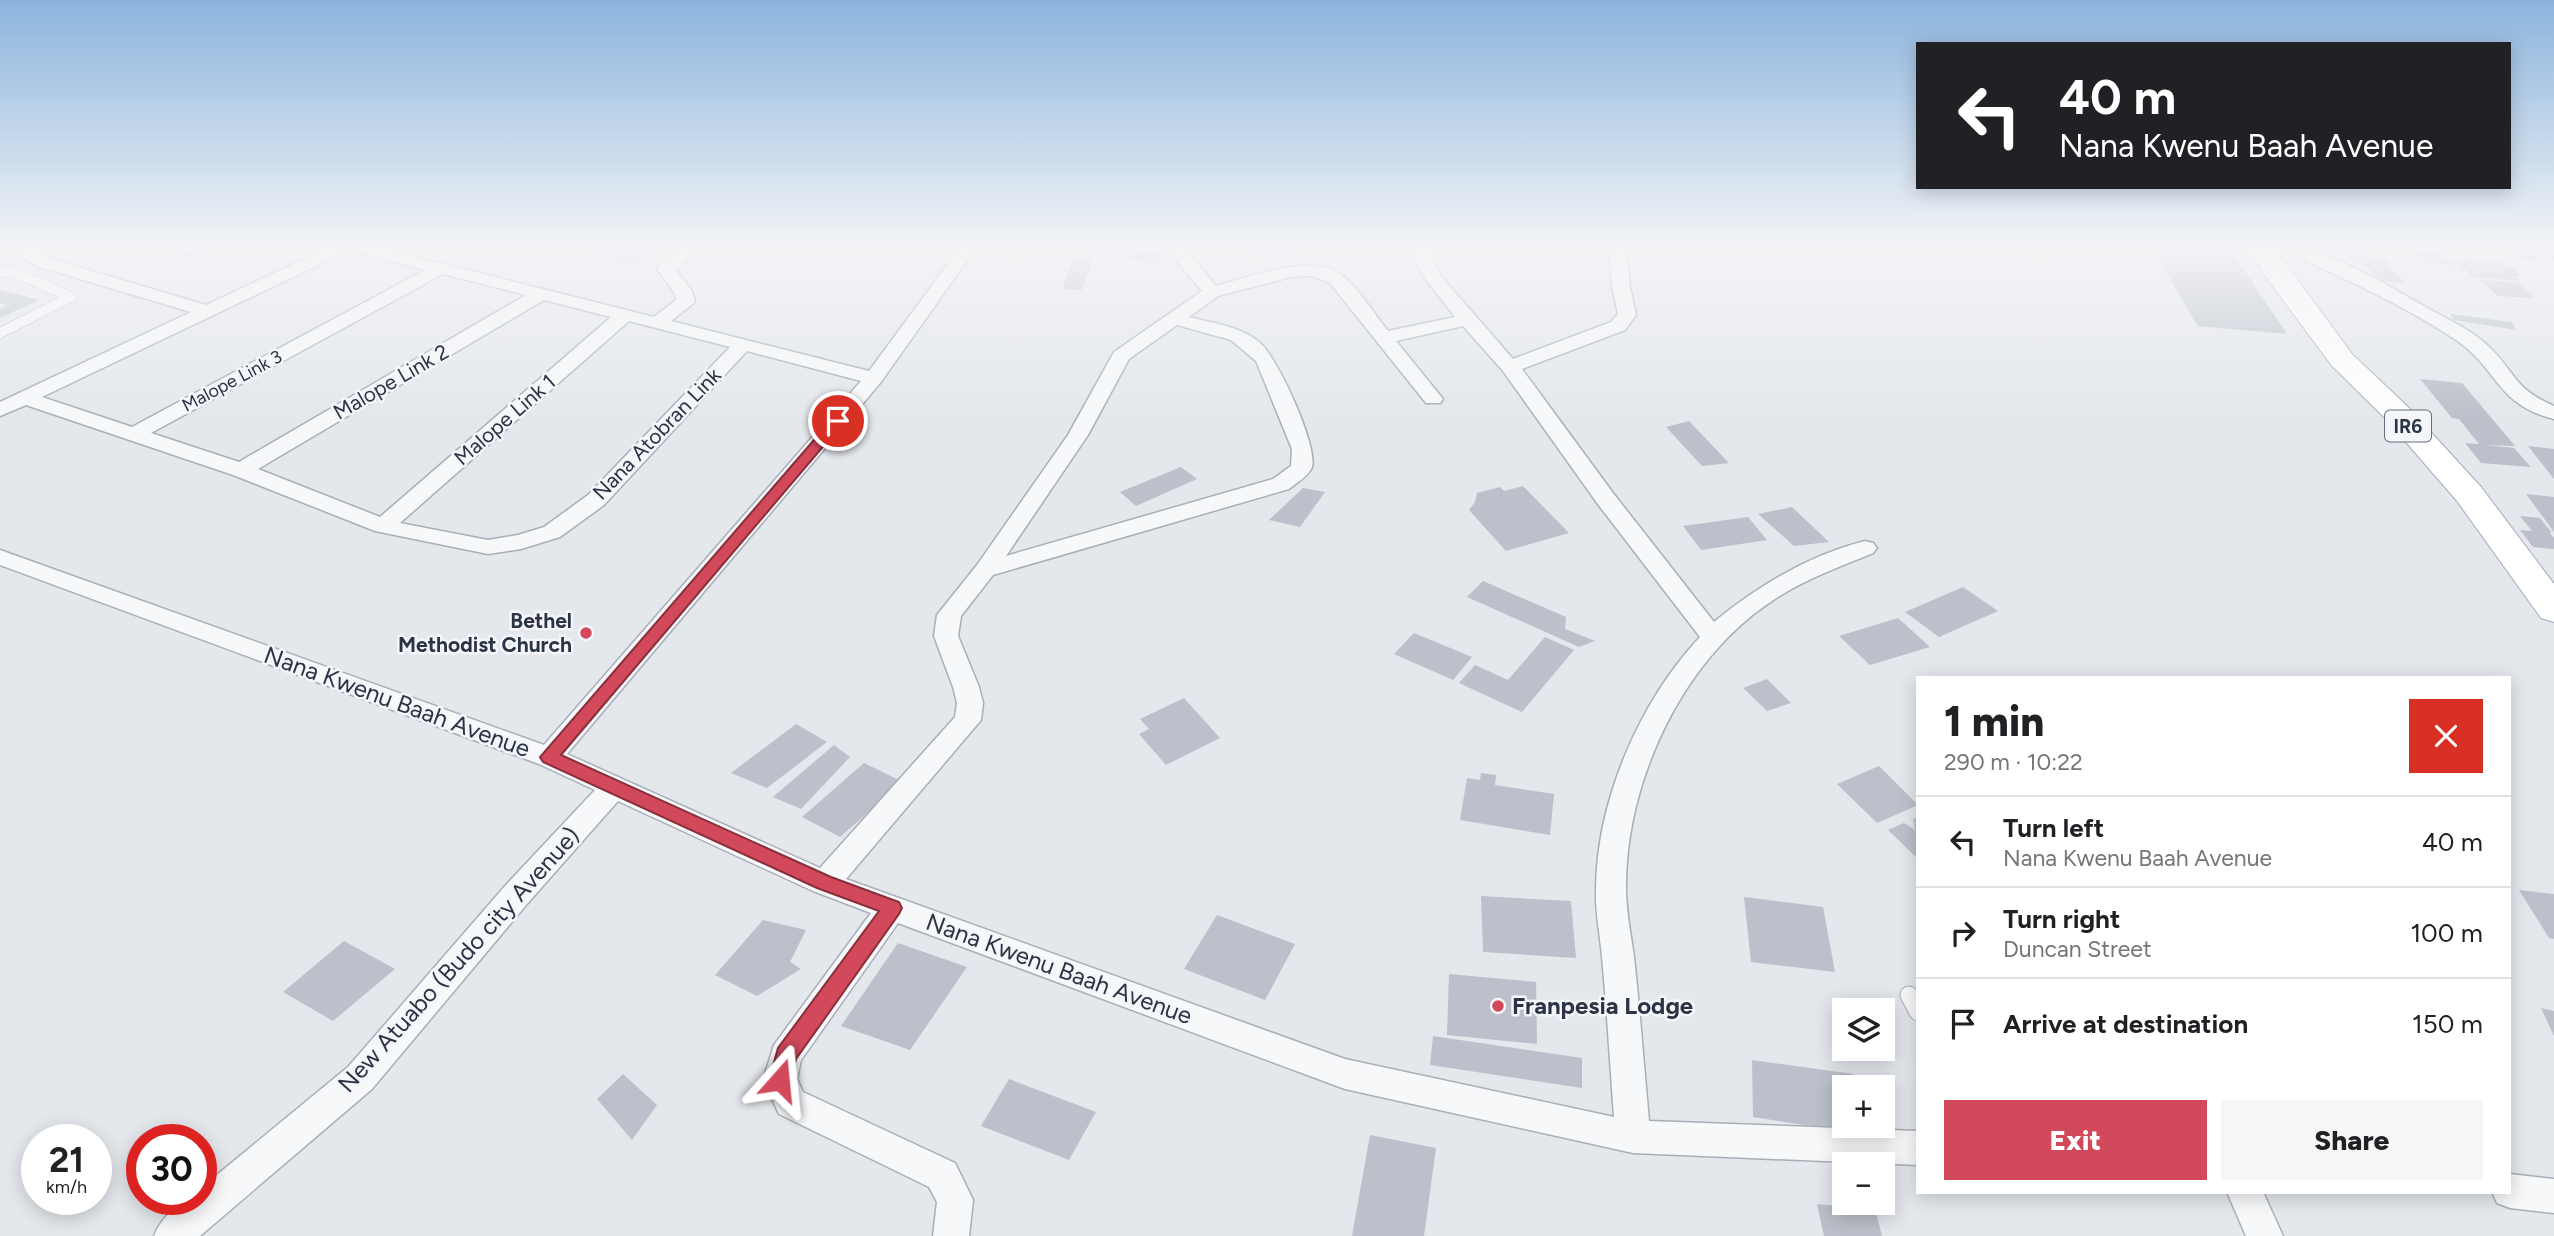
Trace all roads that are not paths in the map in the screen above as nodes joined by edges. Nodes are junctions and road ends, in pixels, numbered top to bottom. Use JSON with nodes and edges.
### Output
{"nodes":[{"id":1,"x":60,"y":303,"type":"edge"},
{"id":2,"x":178,"y":303,"type":"edge"},
{"id":3,"x":228,"y":303,"type":"edge"},
{"id":4,"x":377,"y":303,"type":"edge"},
{"id":5,"x":526,"y":303,"type":"edge"},
{"id":6,"x":578,"y":303,"type":"edge"},
{"id":7,"x":685,"y":303,"type":"edge"},
{"id":8,"x":928,"y":303,"type":"edge"},
{"id":9,"x":1194,"y":303,"type":"edge"},
{"id":10,"x":1355,"y":303,"type":"edge"},
{"id":11,"x":1453,"y":303,"type":"edge"},
{"id":12,"x":1625,"y":303,"type":"edge"},
{"id":13,"x":2299,"y":303,"type":"edge"},
{"id":14,"x":2404,"y":303,"type":"edge"},
{"id":15,"x":209,"y":312,"type":"junction"},
{"id":16,"x":626,"y":314,"type":"junction"},
{"id":17,"x":1175,"y":319,"type":"junction"},
{"id":18,"x":1467,"y":320,"type":"junction"},
{"id":19,"x":658,"y":322,"type":"junction"},
{"id":20,"x":0,"y":333,"type":"edge"},
{"id":21,"x":1384,"y":338,"type":"junction"},
{"id":22,"x":744,"y":343,"type":"junction"},
{"id":23,"x":1510,"y":367,"type":"junction"},
{"id":24,"x":874,"y":378,"type":"junction"},
{"id":25,"x":24,"y":398,"type":"junction"},
{"id":26,"x":1433,"y":400,"type":"dead end"},
{"id":27,"x":0,"y":410,"type":"edge"},
{"id":28,"x":2554,"y":413,"type":"edge"},
{"id":29,"x":134,"y":434,"type":"junction"},
{"id":30,"x":241,"y":470,"type":"junction"},
{"id":31,"x":383,"y":526,"type":"junction"},
{"id":32,"x":1865,"y":548,"type":"dead end"},
{"id":33,"x":0,"y":557,"type":"edge"},
{"id":34,"x":985,"y":570,"type":"junction"},
{"id":35,"x":2554,"y":610,"type":"edge"},
{"id":36,"x":1712,"y":636,"type":"junction"},
{"id":37,"x":549,"y":757,"type":"junction"},
{"id":38,"x":614,"y":787,"type":"junction"},
{"id":39,"x":824,"y":883,"type":"junction"},
{"id":40,"x":892,"y":908,"type":"junction"},
{"id":41,"x":1909,"y":995,"type":"dead end"},
{"id":42,"x":1916,"y":1008,"type":"edge"},
{"id":43,"x":1633,"y":1137,"type":"junction"},
{"id":44,"x":1916,"y":1148,"type":"edge"},
{"id":45,"x":2511,"y":1191,"type":"edge"},
{"id":46,"x":2246,"y":1194,"type":"edge"},
{"id":47,"x":2554,"y":1196,"type":"edge"},
{"id":48,"x":172,"y":1236,"type":"edge"},
{"id":49,"x":951,"y":1236,"type":"edge"},
{"id":50,"x":2265,"y":1236,"type":"edge"}],
"edges":[{"from":1,"to":20,"type":"lane"},
{"from":2,"to":15,"type":"street"},
{"from":3,"to":15,"type":"street"},
{"from":4,"to":29,"type":"street","name":"Malope Link 3"},
{"from":5,"to":30,"type":"street","name":"Malope Link 2"},
{"from":6,"to":16,"type":"street"},
{"from":7,"to":19,"type":"street"},
{"from":8,"to":24,"type":"street"},
{"from":9,"to":17,"type":"street"},
{"from":10,"to":21,"type":"street"},
{"from":11,"to":18,"type":"street"},
{"from":12,"to":23,"type":"street"},
{"from":13,"to":35,"type":"main road","number":"IR6"},
{"from":14,"to":28,"type":"street"},
{"from":15,"to":25,"type":"street"},
{"from":16,"to":19,"type":"street"},
{"from":16,"to":31,"type":"street","name":"Malope Link 1"},
{"from":17,"to":34,"type":"street"},
{"from":17,"to":34,"type":"street"},
{"from":18,"to":21,"type":"street"},
{"from":18,"to":23,"type":"street"},
{"from":19,"to":22,"type":"street"},
{"from":21,"to":26,"type":"street"},
{"from":22,"to":24,"type":"street"},
{"from":22,"to":31,"type":"street","name":"Nana Atobran Link"},
{"from":23,"to":36,"type":"street"},
{"from":24,"to":37,"type":"street"},
{"from":25,"to":27,"type":"street"},
{"from":25,"to":29,"type":"street"},
{"from":29,"to":30,"type":"street"},
{"from":30,"to":31,"type":"street"},
{"from":32,"to":36,"type":"street"},
{"from":33,"to":37,"type":"street","name":"Nana Kwenu Baah Avenue"},
{"from":34,"to":39,"type":"street"},
{"from":36,"to":43,"type":"street"},
{"from":37,"to":38,"type":"street","name":"Nana Kwenu Baah Avenue"},
{"from":38,"to":39,"type":"street","name":"Nana Kwenu Baah Avenue"},
{"from":38,"to":48,"type":"street","name":"New Atuabo (Budo city Avenue)"},
{"from":39,"to":40,"type":"street","name":"Nana Kwenu Baah Avenue"},
{"from":40,"to":43,"type":"street","name":"Nana Kwenu Baah Avenue"},
{"from":40,"to":49,"type":"street"},
{"from":41,"to":42,"type":"lane"},
{"from":43,"to":44,"type":"street","name":"Nana Kwenu Baah Avenue"},
{"from":45,"to":47,"type":"street"},
{"from":46,"to":50,"type":"street"}]}
